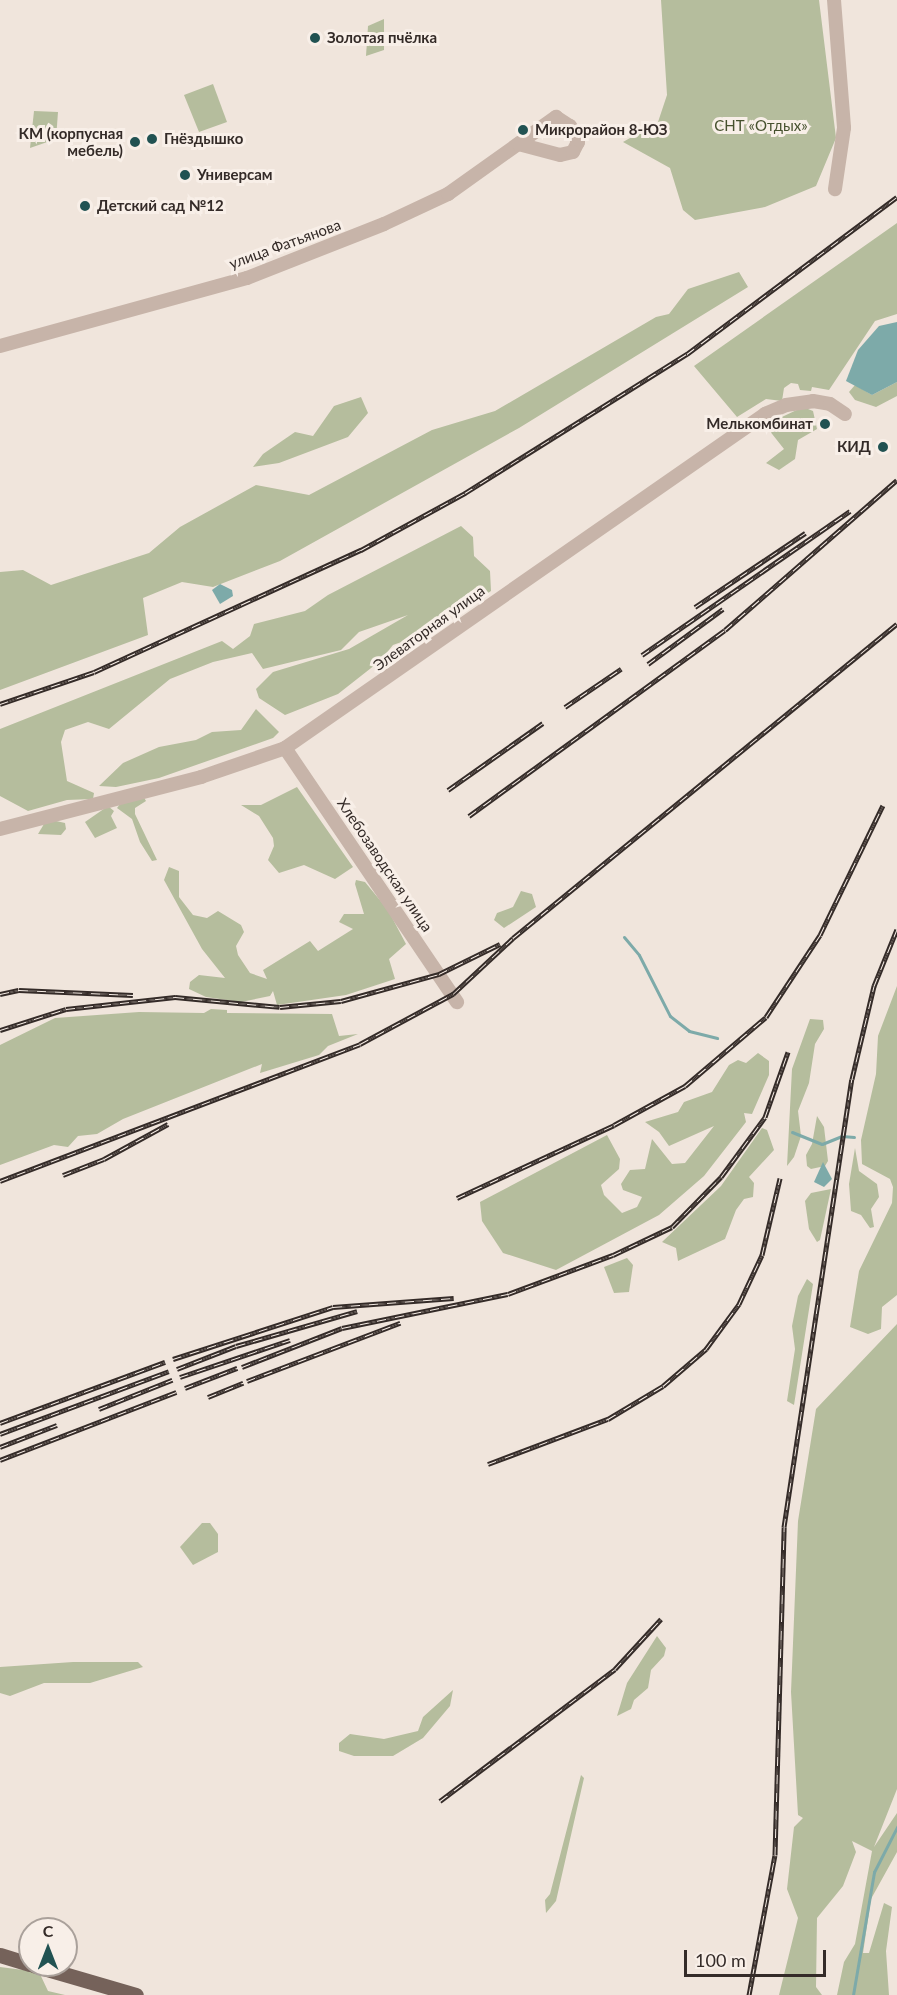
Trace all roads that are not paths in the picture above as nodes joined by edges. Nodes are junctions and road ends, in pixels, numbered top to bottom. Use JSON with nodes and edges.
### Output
{"nodes":[{"id":1,"x":834,"y":0,"type":"edge"},
{"id":2,"x":518,"y":144,"type":"junction"},
{"id":3,"x":836,"y":189,"type":"dead end"},
{"id":4,"x":0,"y":346,"type":"edge"},
{"id":5,"x":845,"y":414,"type":"dead end"},
{"id":6,"x":285,"y":748,"type":"junction"},
{"id":7,"x":0,"y":829,"type":"edge"},
{"id":8,"x":457,"y":1002,"type":"dead end"},
{"id":9,"x":0,"y":1955,"type":"edge"},
{"id":10,"x":18,"y":1961,"type":"edge"},
{"id":11,"x":74,"y":1977,"type":"edge"},
{"id":12,"x":136,"y":1995,"type":"edge"}],
"edges":[{"from":1,"to":3,"type":"street"},
{"from":2,"to":2,"type":"street","name":"улица Фатьянова"},
{"from":2,"to":4,"type":"street","name":"улица Фатьянова"},
{"from":5,"to":6,"type":"street","name":"Элеваторная улица"},
{"from":6,"to":7,"type":"street","name":"Элеваторная улица"},
{"from":6,"to":8,"type":"street","name":"Хлебозаводская улица"},
{"from":9,"to":10,"type":"main road"},
{"from":11,"to":12,"type":"main road"}]}
